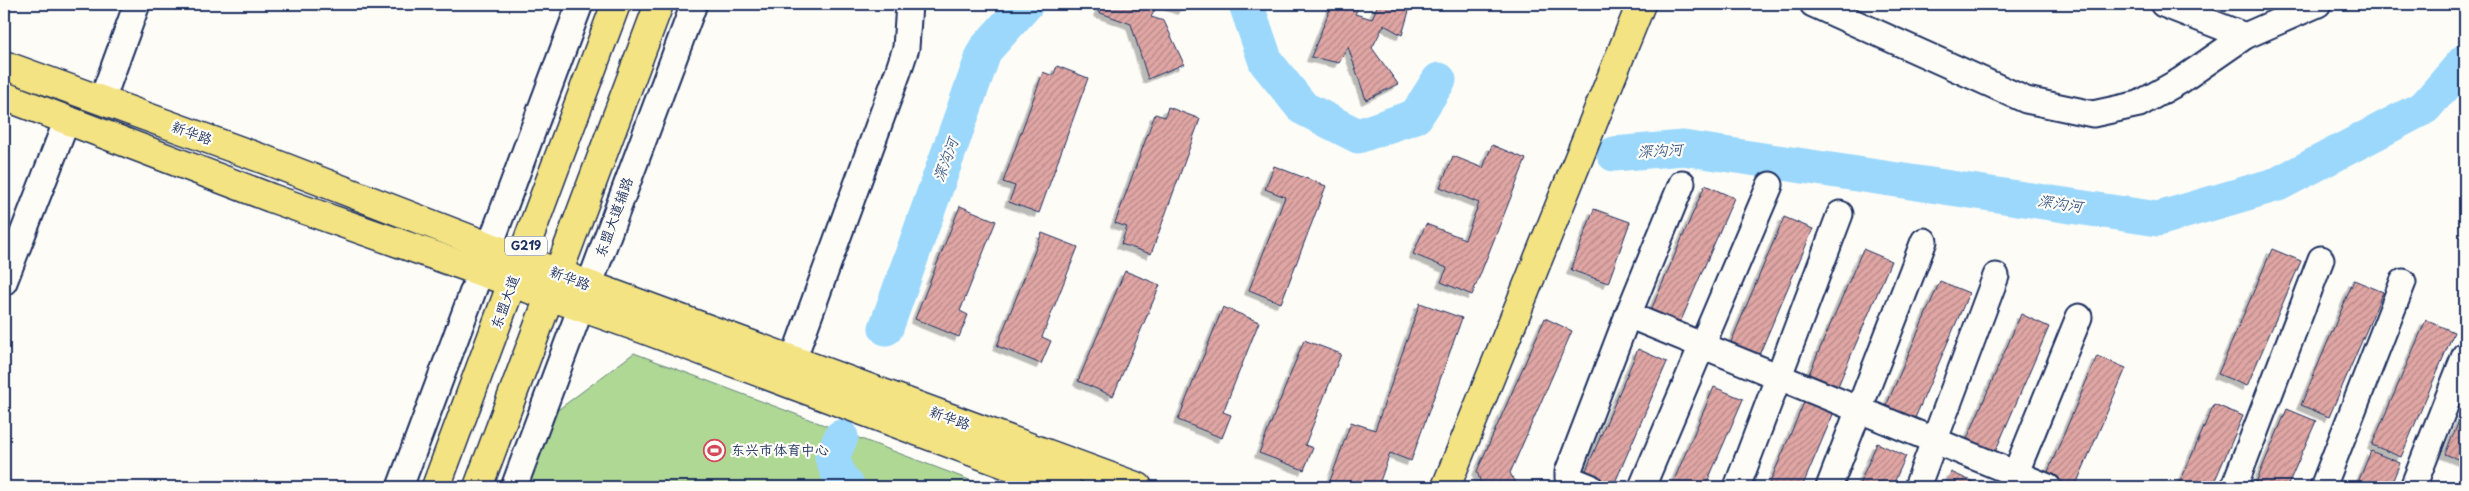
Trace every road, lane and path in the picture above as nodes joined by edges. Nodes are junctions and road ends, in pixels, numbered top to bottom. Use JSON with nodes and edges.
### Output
{"nodes":[{"id":1,"x":137,"y":4,"type":"edge"},
{"id":2,"x":580,"y":4,"type":"edge"},
{"id":3,"x":616,"y":4,"type":"edge"},
{"id":4,"x":659,"y":4,"type":"edge"},
{"id":5,"x":694,"y":4,"type":"edge"},
{"id":6,"x":909,"y":4,"type":"edge"},
{"id":7,"x":1641,"y":4,"type":"edge"},
{"id":8,"x":1813,"y":4,"type":"edge"},
{"id":9,"x":2164,"y":4,"type":"edge"},
{"id":10,"x":2318,"y":4,"type":"edge"},
{"id":11,"x":2245,"y":36,"type":"junction"},
{"id":12,"x":4,"y":64,"type":"edge"},
{"id":13,"x":4,"y":96,"type":"edge"},
{"id":14,"x":102,"y":100,"type":"junction"},
{"id":15,"x":67,"y":120,"type":"junction"},
{"id":16,"x":1682,"y":183,"type":"dead end"},
{"id":17,"x":1770,"y":185,"type":"dead end"},
{"id":18,"x":1840,"y":214,"type":"dead end"},
{"id":19,"x":1924,"y":241,"type":"dead end"},
{"id":20,"x":490,"y":246,"type":"junction"},
{"id":21,"x":2321,"y":260,"type":"dead end"},
{"id":22,"x":516,"y":270,"type":"junction"},
{"id":23,"x":481,"y":272,"type":"junction"},
{"id":24,"x":1996,"y":276,"type":"dead end"},
{"id":25,"x":4,"y":282,"type":"edge"},
{"id":26,"x":2403,"y":282,"type":"dead end"},
{"id":27,"x":554,"y":285,"type":"junction"},
{"id":28,"x":585,"y":296,"type":"junction"},
{"id":29,"x":1628,"y":315,"type":"junction"},
{"id":30,"x":2079,"y":316,"type":"dead end"},
{"id":31,"x":1702,"y":345,"type":"junction"},
{"id":32,"x":2465,"y":355,"type":"edge"},
{"id":33,"x":793,"y":360,"type":"junction"},
{"id":34,"x":1780,"y":377,"type":"junction"},
{"id":35,"x":1858,"y":408,"type":"junction"},
{"id":36,"x":1934,"y":440,"type":"junction"},
{"id":37,"x":2013,"y":481,"type":"edge"},
{"id":38,"x":400,"y":487,"type":"edge"},
{"id":39,"x":436,"y":487,"type":"edge"},
{"id":40,"x":478,"y":487,"type":"edge"},
{"id":41,"x":514,"y":487,"type":"edge"},
{"id":42,"x":1067,"y":487,"type":"edge"},
{"id":43,"x":1138,"y":487,"type":"edge"},
{"id":44,"x":1446,"y":487,"type":"edge"},
{"id":45,"x":1590,"y":487,"type":"edge"},
{"id":46,"x":1642,"y":487,"type":"edge"},
{"id":47,"x":1737,"y":487,"type":"edge"},
{"id":48,"x":1829,"y":487,"type":"edge"},
{"id":49,"x":1917,"y":487,"type":"edge"},
{"id":50,"x":2048,"y":487,"type":"edge"},
{"id":51,"x":2234,"y":487,"type":"edge"},
{"id":52,"x":2323,"y":487,"type":"edge"},
{"id":53,"x":2413,"y":487,"type":"edge"}],
"edges":[{"from":1,"to":14,"type":"street"},
{"from":2,"to":20,"type":"street"},
{"from":3,"to":22,"type":"main road","name":"东盟大道","number":"G219"},
{"from":4,"to":27,"type":"main road","number":"G219"},
{"from":5,"to":28,"type":"street","name":"东盟大道辅路"},
{"from":6,"to":33,"type":"street"},
{"from":7,"to":44,"type":"main road"},
{"from":8,"to":11,"type":"street"},
{"from":9,"to":11,"type":"street"},
{"from":10,"to":11,"type":"street"},
{"from":12,"to":14,"type":"main road","name":"新华路"},
{"from":13,"to":15,"type":"main road","name":"新华路"},
{"from":14,"to":20,"type":"main road","name":"新华路"},
{"from":15,"to":23,"type":"main road","name":"新华路"},
{"from":15,"to":25,"type":"street"},
{"from":16,"to":29,"type":"street"},
{"from":17,"to":31,"type":"street"},
{"from":18,"to":34,"type":"street"},
{"from":19,"to":35,"type":"street"},
{"from":20,"to":22,"type":"main road","name":"新华路"},
{"from":20,"to":23,"type":"street"},
{"from":21,"to":51,"type":"street"},
{"from":22,"to":23,"type":"main road","name":"新华路"},
{"from":22,"to":27,"type":"main road","name":"新华路"},
{"from":22,"to":39,"type":"main road","name":"东盟大道","number":"G219"},
{"from":23,"to":38,"type":"street"},
{"from":24,"to":36,"type":"street"},
{"from":26,"to":52,"type":"street"},
{"from":27,"to":28,"type":"main road","name":"新华路"},
{"from":27,"to":40,"type":"main road","number":"G219"},
{"from":28,"to":33,"type":"main road","name":"新华路"},
{"from":28,"to":41,"type":"street","name":"东盟大道辅路"},
{"from":28,"to":42,"type":"main road","name":"新华路"},
{"from":29,"to":31,"type":"street"},
{"from":29,"to":45,"type":"street"},
{"from":30,"to":37,"type":"street"},
{"from":31,"to":34,"type":"street"},
{"from":31,"to":46,"type":"street"},
{"from":32,"to":53,"type":"street"},
{"from":33,"to":43,"type":"main road","name":"新华路"},
{"from":34,"to":35,"type":"street"},
{"from":34,"to":47,"type":"street"},
{"from":35,"to":36,"type":"street"},
{"from":35,"to":48,"type":"street"},
{"from":36,"to":37,"type":"street"},
{"from":36,"to":49,"type":"street"},
{"from":37,"to":50,"type":"street"}]}
